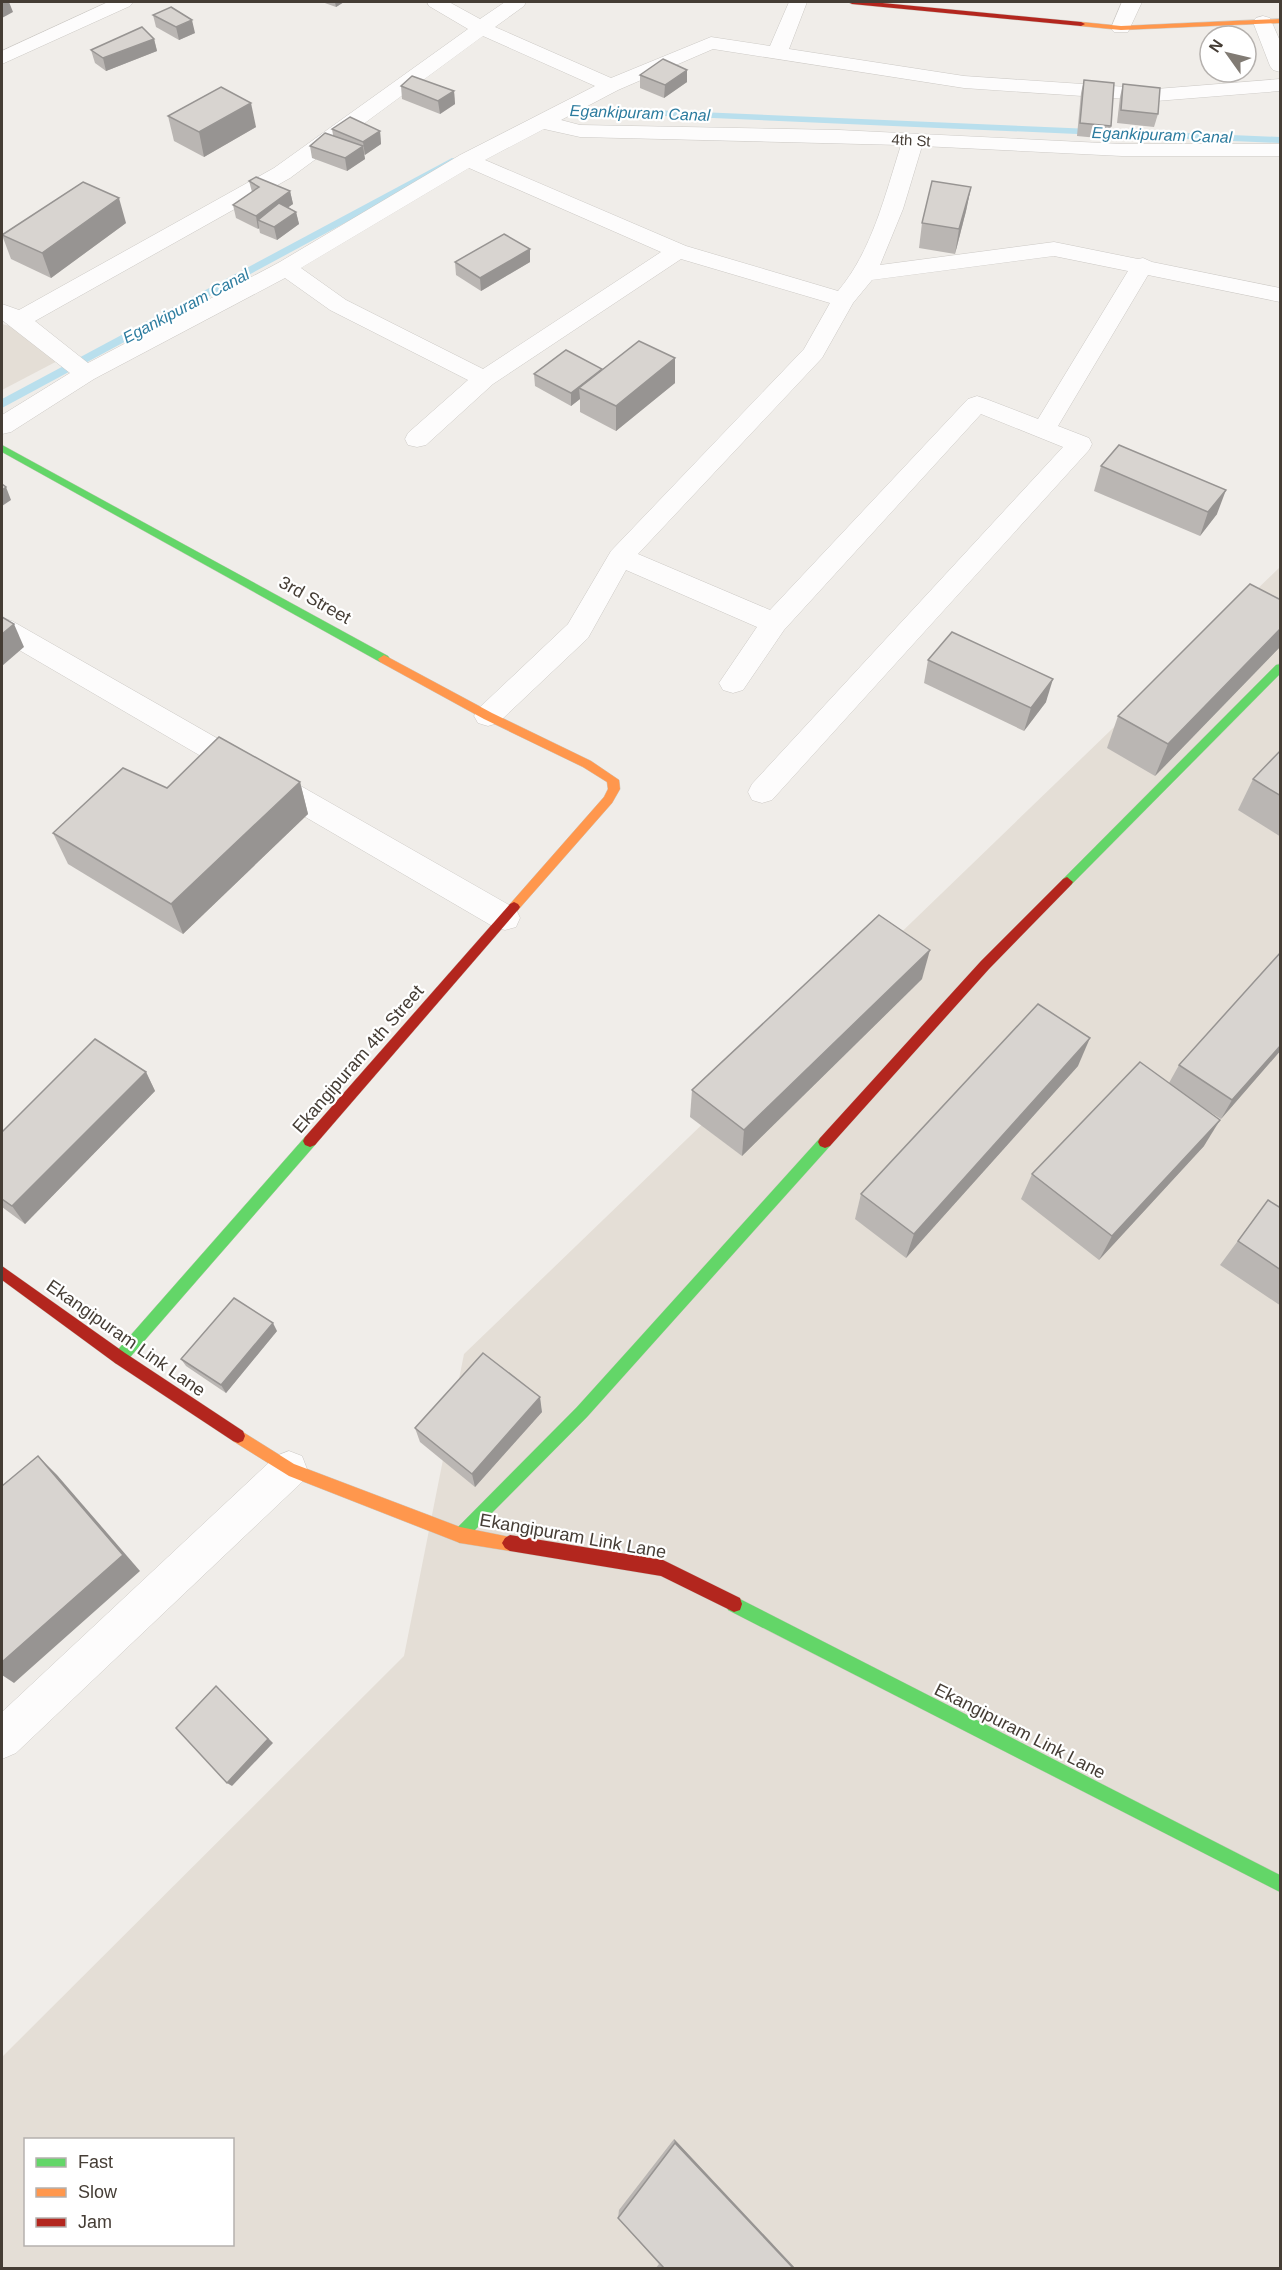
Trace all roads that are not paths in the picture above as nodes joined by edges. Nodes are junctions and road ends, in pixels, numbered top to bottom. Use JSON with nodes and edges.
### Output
{"nodes":[{"id":1,"x":123,"y":2,"type":"edge"},
{"id":2,"x":436,"y":2,"type":"edge"},
{"id":3,"x":517,"y":2,"type":"edge"},
{"id":4,"x":798,"y":2,"type":"edge"},
{"id":5,"x":852,"y":2,"type":"edge"},
{"id":6,"x":1132,"y":2,"type":"edge"},
{"id":7,"x":1272,"y":22,"type":"edge"},
{"id":8,"x":481,"y":28,"type":"junction"},
{"id":9,"x":1121,"y":28,"type":"junction"},
{"id":10,"x":777,"y":53,"type":"junction"},
{"id":11,"x":2,"y":58,"type":"edge"},
{"id":12,"x":1281,"y":66,"type":"edge"},
{"id":13,"x":1281,"y":85,"type":"edge"},
{"id":14,"x":612,"y":86,"type":"junction"},
{"id":15,"x":548,"y":119,"type":"junction"},
{"id":16,"x":914,"y":140,"type":"junction"},
{"id":17,"x":1281,"y":150,"type":"edge"},
{"id":18,"x":468,"y":160,"type":"junction"},
{"id":19,"x":678,"y":251,"type":"junction"},
{"id":20,"x":1143,"y":265,"type":"junction"},
{"id":21,"x":286,"y":268,"type":"junction"},
{"id":22,"x":865,"y":274,"type":"junction"},
{"id":23,"x":1281,"y":295,"type":"edge"},
{"id":24,"x":843,"y":300,"type":"junction"},
{"id":25,"x":10,"y":316,"type":"edge"},
{"id":26,"x":85,"y":374,"type":"junction"},
{"id":27,"x":484,"y":379,"type":"junction"},
{"id":28,"x":2,"y":426,"type":"edge"},
{"id":29,"x":1043,"y":431,"type":"junction"},
{"id":30,"x":417,"y":439,"type":"dead end"},
{"id":31,"x":2,"y":448,"type":"edge"},
{"id":32,"x":620,"y":556,"type":"junction"},
{"id":33,"x":774,"y":623,"type":"junction"},
{"id":34,"x":2,"y":628,"type":"edge"},
{"id":35,"x":1281,"y":668,"type":"edge"},
{"id":36,"x":733,"y":683,"type":"dead end"},
{"id":37,"x":488,"y":716,"type":"junction"},
{"id":38,"x":613,"y":780,"type":"joint"},
{"id":39,"x":762,"y":792,"type":"dead end"},
{"id":40,"x":505,"y":918,"type":"junction"},
{"id":41,"x":2,"y":1272,"type":"edge"},
{"id":42,"x":120,"y":1359,"type":"junction"},
{"id":43,"x":289,"y":1469,"type":"junction"},
{"id":44,"x":460,"y":1535,"type":"junction"},
{"id":45,"x":2,"y":1739,"type":"edge"},
{"id":46,"x":1281,"y":1884,"type":"edge"}],
"edges":[{"from":1,"to":11,"type":"street"},
{"from":2,"to":8,"type":"street"},
{"from":3,"to":8,"type":"street"},
{"from":4,"to":10,"type":"street"},
{"from":5,"to":9,"type":"street"},
{"from":6,"to":9,"type":"street"},
{"from":7,"to":9,"type":"street"},
{"from":7,"to":12,"type":"street"},
{"from":8,"to":14,"type":"street"},
{"from":8,"to":25,"type":"street"},
{"from":10,"to":13,"type":"street"},
{"from":10,"to":14,"type":"street"},
{"from":14,"to":15,"type":"street"},
{"from":15,"to":16,"type":"street","name":"4th St"},
{"from":15,"to":18,"type":"street"},
{"from":16,"to":17,"type":"street","name":"4th St"},
{"from":16,"to":22,"type":"street"},
{"from":18,"to":19,"type":"street"},
{"from":18,"to":21,"type":"street"},
{"from":19,"to":24,"type":"street"},
{"from":19,"to":27,"type":"street"},
{"from":20,"to":22,"type":"street"},
{"from":20,"to":23,"type":"street"},
{"from":20,"to":29,"type":"street"},
{"from":21,"to":26,"type":"street"},
{"from":21,"to":27,"type":"street"},
{"from":22,"to":24,"type":"street"},
{"from":24,"to":32,"type":"street"},
{"from":25,"to":26,"type":"street"},
{"from":26,"to":28,"type":"street"},
{"from":27,"to":30,"type":"street"},
{"from":29,"to":33,"type":"street"},
{"from":29,"to":39,"type":"street"},
{"from":31,"to":37,"type":"street","name":"3rd Street"},
{"from":32,"to":33,"type":"street"},
{"from":32,"to":37,"type":"street"},
{"from":33,"to":36,"type":"street"},
{"from":34,"to":40,"type":"street"},
{"from":35,"to":44,"type":"street"},
{"from":37,"to":38,"type":"street","name":"3rd Street"},
{"from":38,"to":40,"type":"street","name":"Ekangipuram 4th Street"},
{"from":40,"to":42,"type":"street","name":"Ekangipuram 4th Street"},
{"from":41,"to":42,"type":"street","name":"Ekangipuram Link Lane"},
{"from":42,"to":43,"type":"street","name":"Ekangipuram Link Lane"},
{"from":43,"to":44,"type":"street","name":"Ekangipuram Link Lane"},
{"from":43,"to":45,"type":"street"},
{"from":44,"to":46,"type":"street","name":"Ekangipuram Link Lane"}]}
